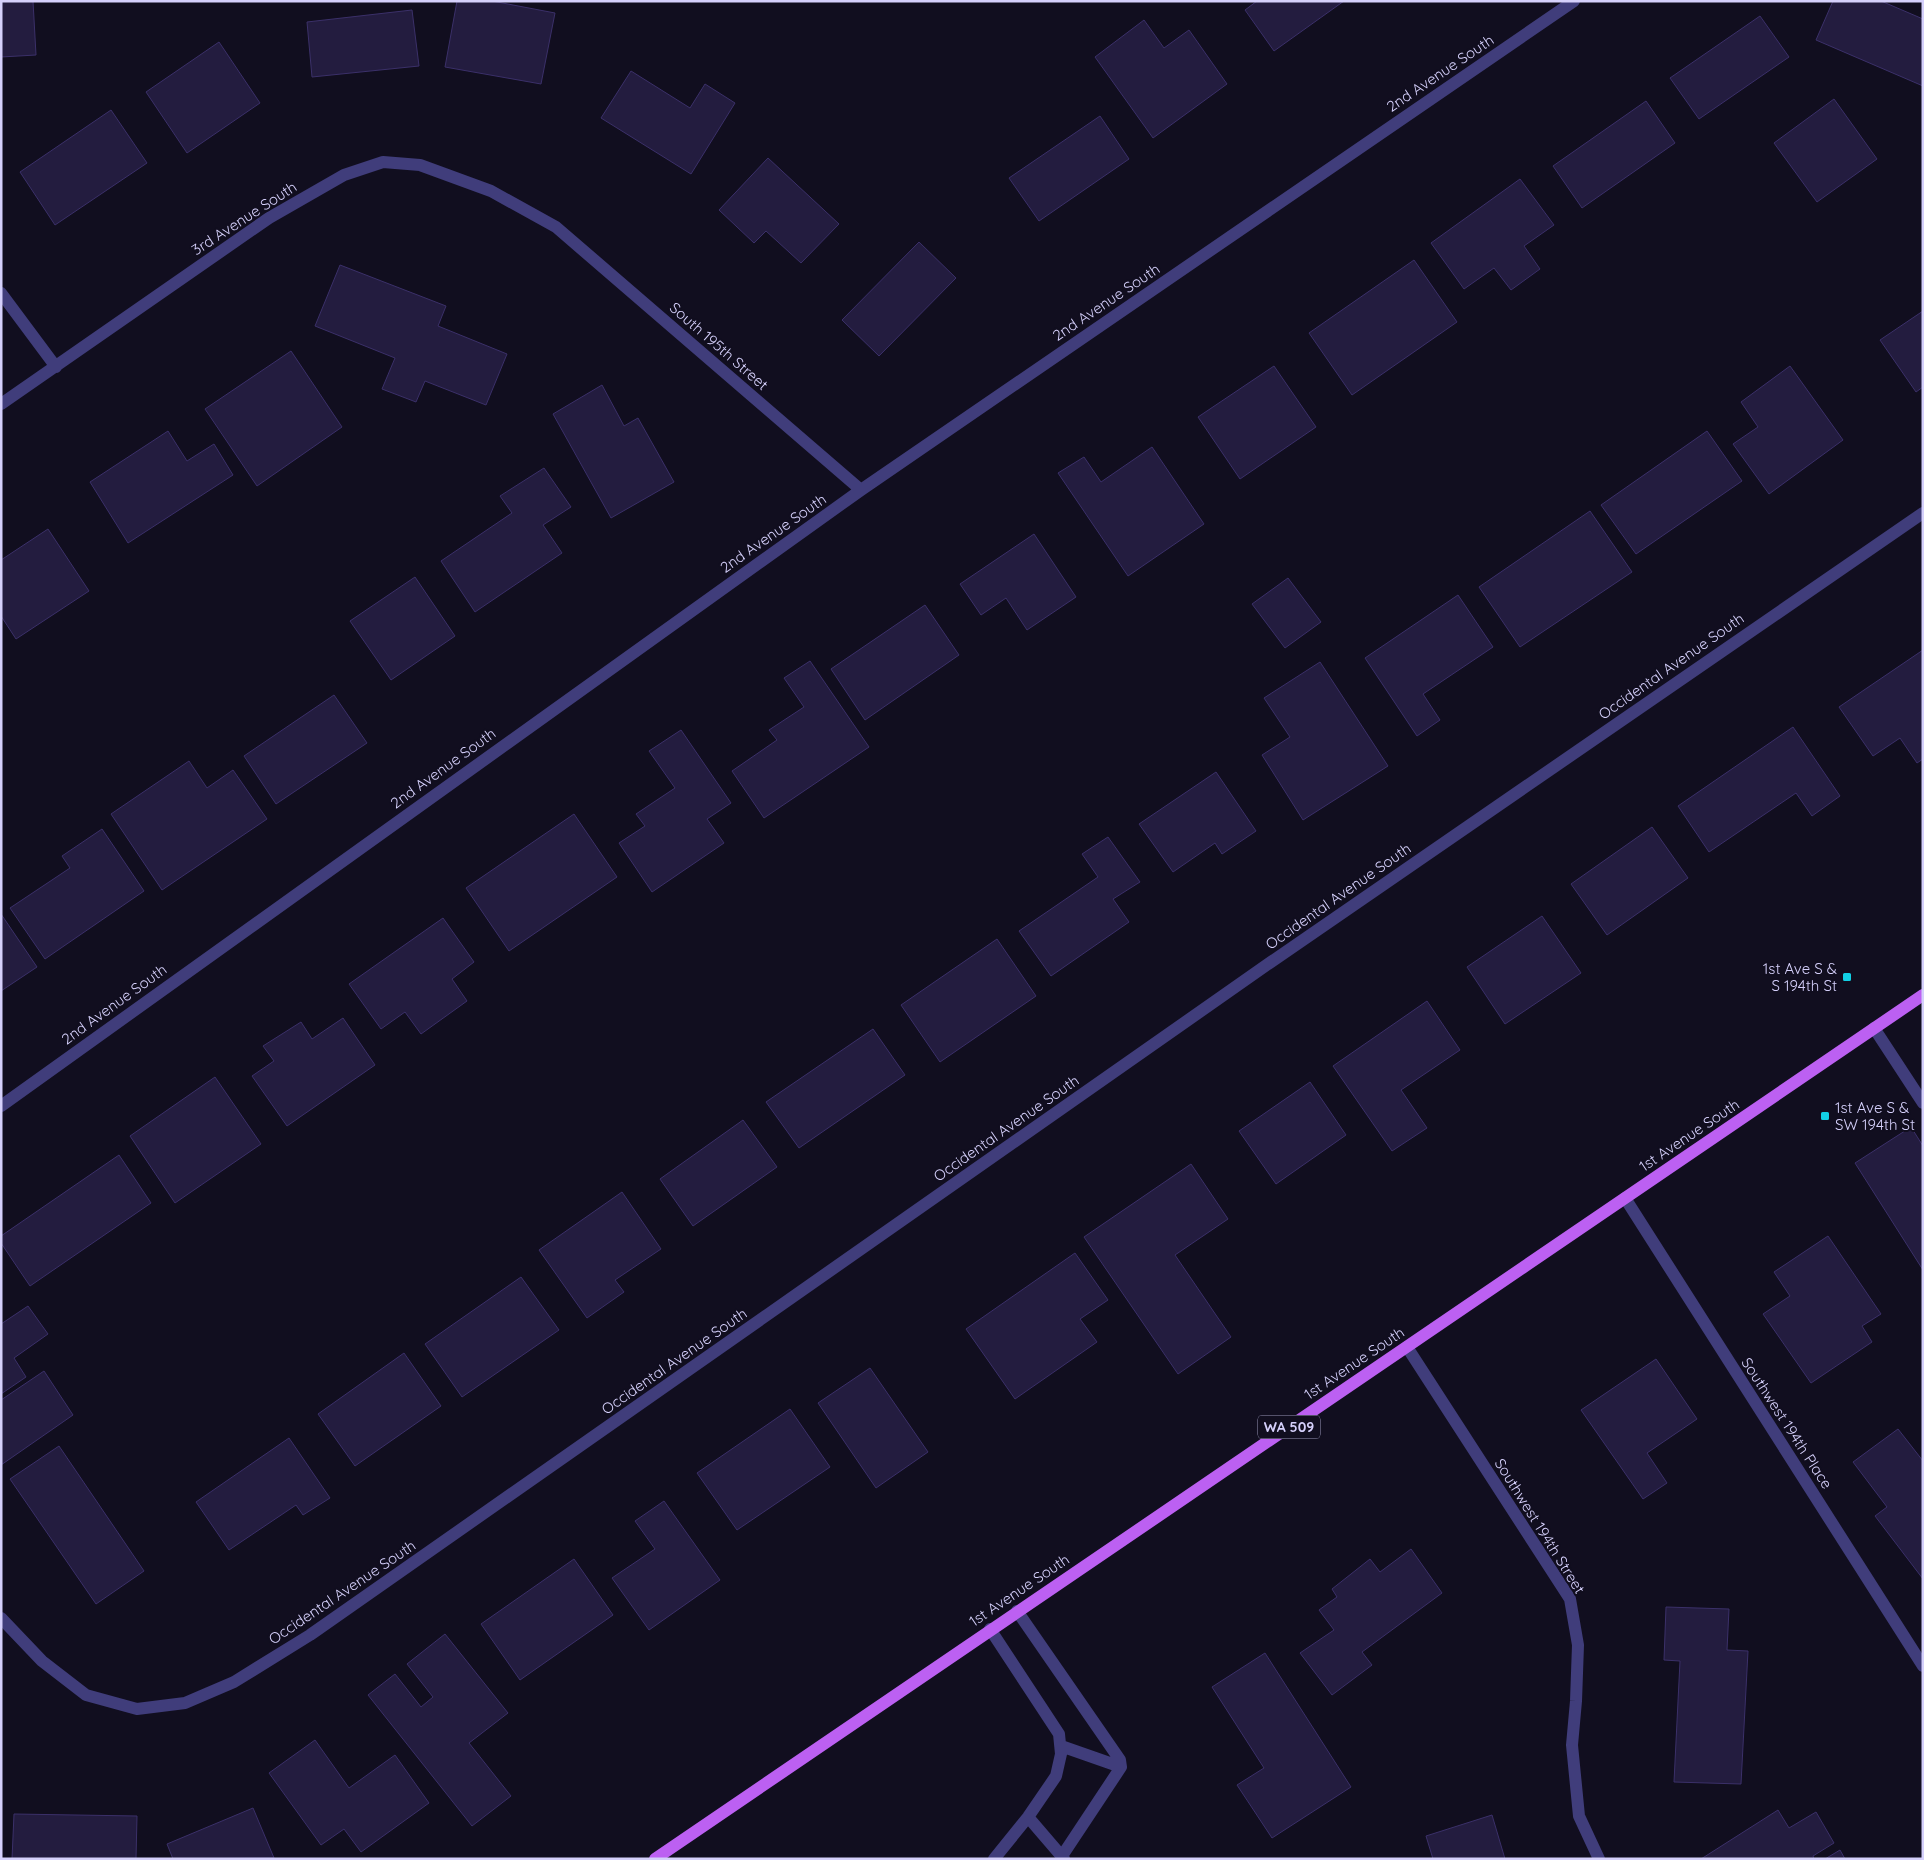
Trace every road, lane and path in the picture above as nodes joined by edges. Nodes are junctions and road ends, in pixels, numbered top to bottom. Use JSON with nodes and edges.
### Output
{"nodes":[{"id":1,"x":1574,"y":1,"type":"edge"},
{"id":2,"x":556,"y":227,"type":"joint"},
{"id":3,"x":1,"y":293,"type":"edge"},
{"id":4,"x":56,"y":367,"type":"junction"},
{"id":5,"x":1,"y":404,"type":"edge"},
{"id":6,"x":861,"y":490,"type":"junction"},
{"id":7,"x":1923,"y":513,"type":"edge"},
{"id":8,"x":1923,"y":995,"type":"edge"},
{"id":9,"x":1874,"y":1028,"type":"junction"},
{"id":10,"x":1923,"y":1103,"type":"edge"},
{"id":11,"x":1,"y":1106,"type":"edge"},
{"id":12,"x":1625,"y":1198,"type":"junction"},
{"id":13,"x":1407,"y":1347,"type":"junction"},
{"id":14,"x":1017,"y":1611,"type":"junction"},
{"id":15,"x":1,"y":1618,"type":"edge"},
{"id":16,"x":990,"y":1629,"type":"junction"},
{"id":17,"x":1923,"y":1666,"type":"edge"},
{"id":18,"x":1061,"y":1746,"type":"junction"},
{"id":19,"x":1121,"y":1767,"type":"junction"},
{"id":20,"x":1028,"y":1817,"type":"junction"},
{"id":21,"x":1063,"y":1858,"type":"edge"},
{"id":22,"x":655,"y":1859,"type":"edge"},
{"id":23,"x":994,"y":1859,"type":"edge"},
{"id":24,"x":1599,"y":1859,"type":"edge"}],
"edges":[{"from":1,"to":6,"type":"street","name":"2nd Avenue South"},
{"from":2,"to":4,"type":"street","name":"3rd Avenue South"},
{"from":2,"to":6,"type":"street","name":"South 195th Street"},
{"from":3,"to":4,"type":"street"},
{"from":4,"to":5,"type":"street","name":"3rd Avenue South"},
{"from":6,"to":11,"type":"street","name":"2nd Avenue South"},
{"from":7,"to":15,"type":"street","name":"Occidental Avenue South"},
{"from":8,"to":9,"type":"main road","name":"1st Avenue South","number":"WA 509"},
{"from":9,"to":10,"type":"street"},
{"from":9,"to":12,"type":"main road","name":"1st Avenue South","number":"WA 509"},
{"from":12,"to":13,"type":"main road","name":"1st Avenue South","number":"WA 509"},
{"from":12,"to":17,"type":"street","name":"Southwest 194th Place"},
{"from":13,"to":14,"type":"main road","name":"1st Avenue South","number":"WA 509"},
{"from":13,"to":24,"type":"street","name":"Southwest 194th Street"},
{"from":14,"to":16,"type":"main road","name":"1st Avenue South","number":"WA 509"},
{"from":14,"to":19,"type":"street"},
{"from":16,"to":18,"type":"street"},
{"from":16,"to":22,"type":"main road","name":"1st Avenue South","number":"WA 509"},
{"from":18,"to":19,"type":"street"},
{"from":18,"to":20,"type":"street"},
{"from":19,"to":21,"type":"street"},
{"from":20,"to":21,"type":"street"},
{"from":20,"to":23,"type":"street"}]}
